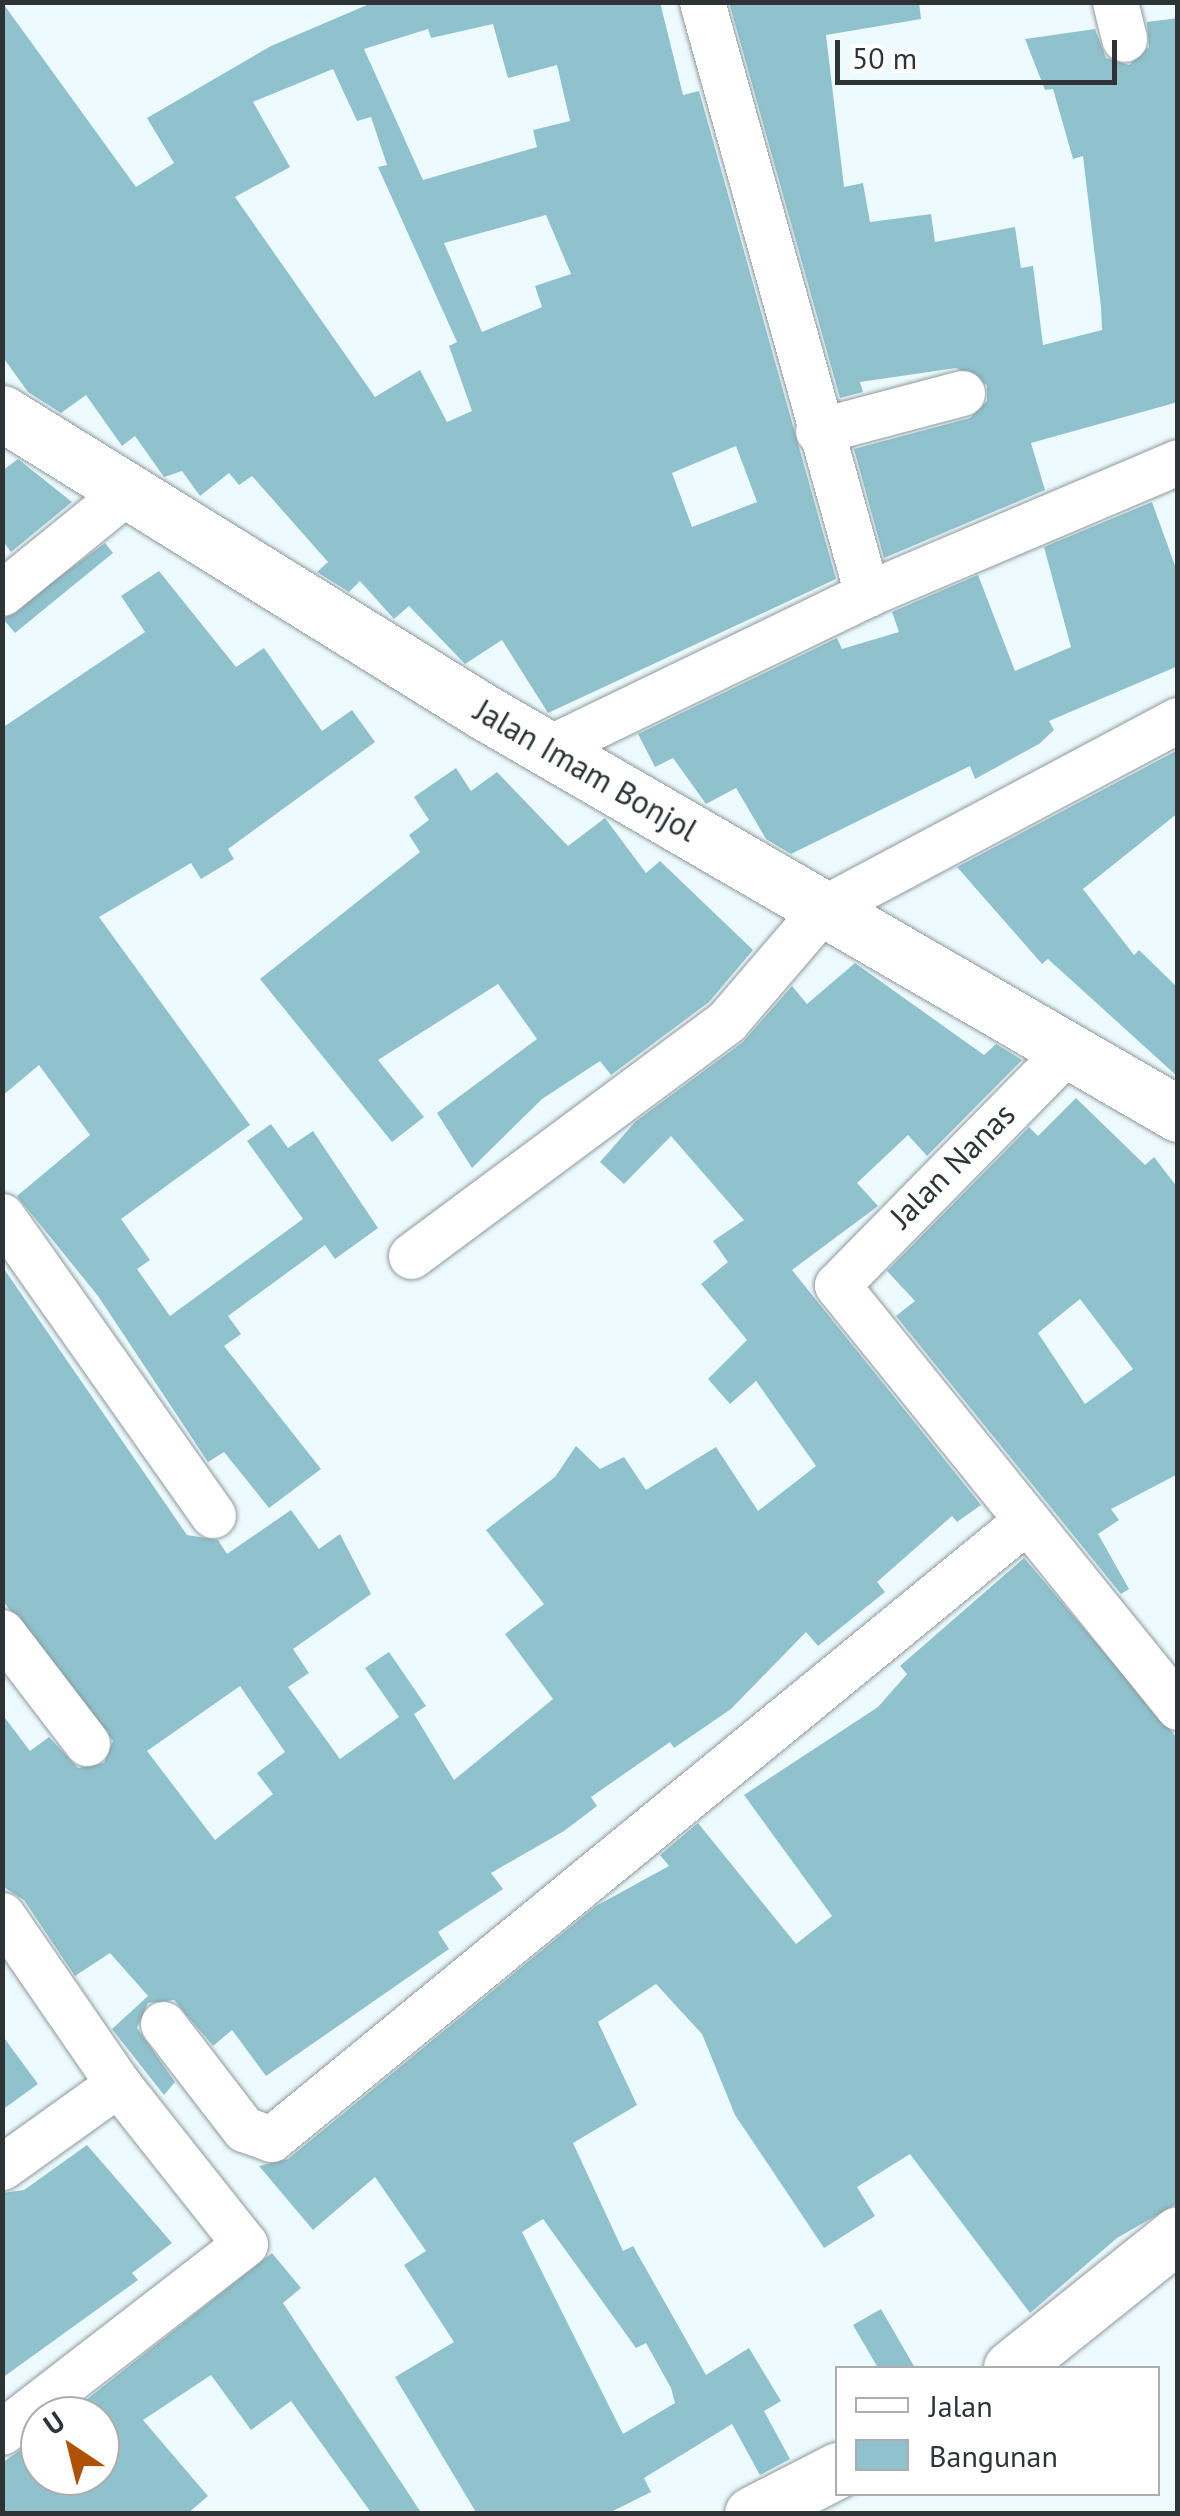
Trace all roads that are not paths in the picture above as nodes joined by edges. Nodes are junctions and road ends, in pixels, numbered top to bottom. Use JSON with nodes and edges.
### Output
{"nodes":[{"id":1,"x":702,"y":2,"type":"edge"},
{"id":2,"x":962,"y":392,"type":"dead end"},
{"id":3,"x":2,"y":413,"type":"edge"},
{"id":4,"x":818,"y":431,"type":"junction"},
{"id":5,"x":1178,"y":462,"type":"edge"},
{"id":6,"x":130,"y":488,"type":"junction"},
{"id":7,"x":2,"y":592,"type":"edge"},
{"id":8,"x":867,"y":594,"type":"junction"},
{"id":9,"x":1178,"y":720,"type":"edge"},
{"id":10,"x":546,"y":749,"type":"junction"},
{"id":11,"x":824,"y":908,"type":"junction"},
{"id":12,"x":1067,"y":1051,"type":"junction"},
{"id":13,"x":1178,"y":1114,"type":"edge"},
{"id":14,"x":2,"y":1216,"type":"edge"},
{"id":15,"x":411,"y":1256,"type":"dead end"},
{"id":16,"x":212,"y":1515,"type":"dead end"},
{"id":17,"x":1028,"y":1520,"type":"junction"},
{"id":18,"x":2,"y":1632,"type":"edge"},
{"id":19,"x":1178,"y":1707,"type":"edge"},
{"id":20,"x":87,"y":1743,"type":"dead end"},
{"id":21,"x":2,"y":1915,"type":"edge"},
{"id":22,"x":163,"y":2024,"type":"dead end"},
{"id":23,"x":118,"y":2084,"type":"junction"},
{"id":24,"x":2,"y":2167,"type":"edge"},
{"id":25,"x":1178,"y":2234,"type":"edge"},
{"id":26,"x":1013,"y":2366,"type":"edge"},
{"id":27,"x":2,"y":2432,"type":"edge"},
{"id":28,"x":835,"y":2472,"type":"edge"},
{"id":29,"x":752,"y":2514,"type":"edge"}],
"edges":[{"from":1,"to":4,"type":"street"},
{"from":2,"to":4,"type":"street"},
{"from":3,"to":6,"type":"street","name":"Jalan Imam Bonjol"},
{"from":4,"to":8,"type":"street"},
{"from":5,"to":8,"type":"street"},
{"from":6,"to":7,"type":"street"},
{"from":6,"to":10,"type":"street","name":"Jalan Imam Bonjol"},
{"from":8,"to":10,"type":"street"},
{"from":9,"to":11,"type":"street"},
{"from":10,"to":11,"type":"street","name":"Jalan Imam Bonjol"},
{"from":11,"to":12,"type":"street","name":"Jalan Imam Bonjol"},
{"from":11,"to":15,"type":"street"},
{"from":12,"to":13,"type":"street","name":"Jalan Imam Bonjol"},
{"from":12,"to":17,"type":"street","name":"Jalan Nanas"},
{"from":14,"to":16,"type":"street"},
{"from":17,"to":19,"type":"street"},
{"from":17,"to":22,"type":"street"},
{"from":18,"to":20,"type":"street"},
{"from":21,"to":23,"type":"street"},
{"from":23,"to":24,"type":"street"},
{"from":23,"to":27,"type":"street"},
{"from":25,"to":26,"type":"street"},
{"from":28,"to":29,"type":"street"}]}
